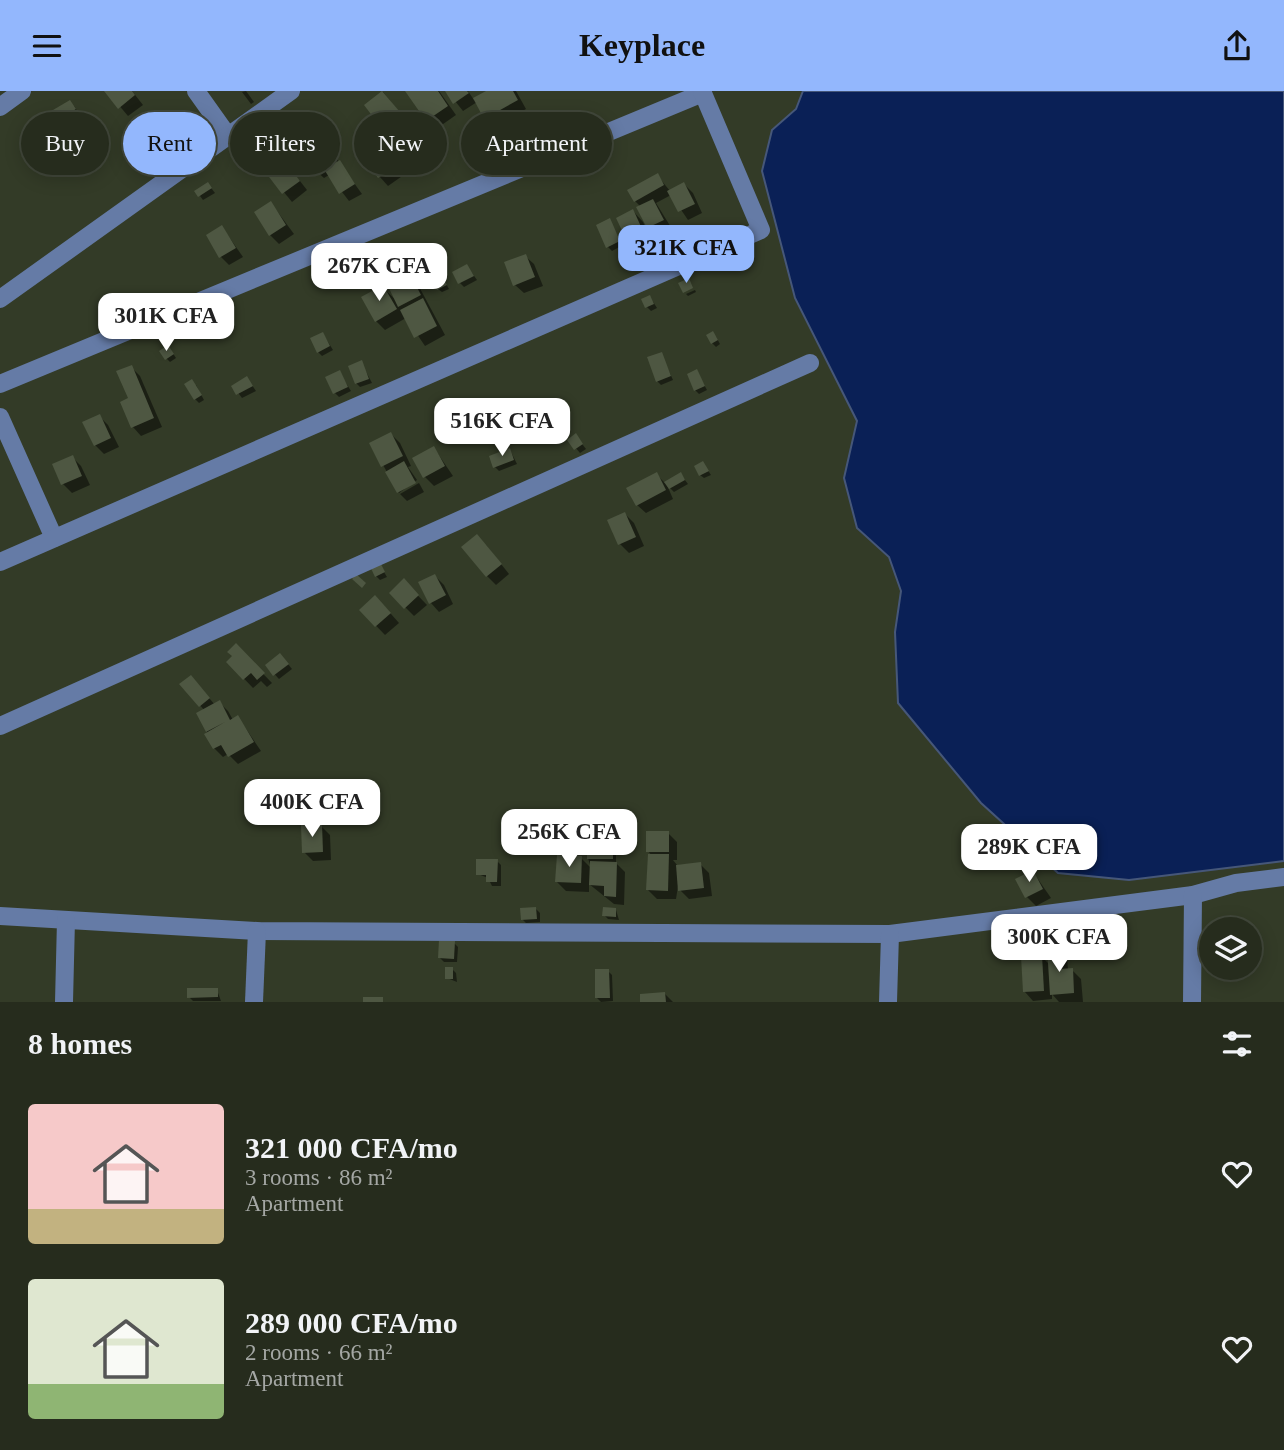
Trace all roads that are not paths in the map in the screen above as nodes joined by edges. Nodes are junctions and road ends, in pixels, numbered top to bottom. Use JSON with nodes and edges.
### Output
{"nodes":[{"id":1,"x":22,"y":91,"type":"edge"},
{"id":2,"x":196,"y":91,"type":"edge"},
{"id":3,"x":290,"y":91,"type":"edge"},
{"id":4,"x":703,"y":92,"type":"edge"},
{"id":5,"x":0,"y":107,"type":"edge"},
{"id":6,"x":228,"y":136,"type":"junction"},
{"id":7,"x":0,"y":299,"type":"edge"},
{"id":8,"x":810,"y":363,"type":"dead end"},
{"id":9,"x":0,"y":384,"type":"edge"},
{"id":10,"x":0,"y":417,"type":"edge"},
{"id":11,"x":54,"y":538,"type":"junction"},
{"id":12,"x":0,"y":562,"type":"edge"},
{"id":13,"x":0,"y":726,"type":"edge"},
{"id":14,"x":1284,"y":877,"type":"edge"},
{"id":15,"x":1193,"y":895,"type":"junction"},
{"id":16,"x":0,"y":916,"type":"edge"},
{"id":17,"x":66,"y":920,"type":"junction"},
{"id":18,"x":257,"y":931,"type":"junction"},
{"id":19,"x":890,"y":934,"type":"junction"},
{"id":20,"x":64,"y":1002,"type":"edge"},
{"id":21,"x":254,"y":1002,"type":"edge"},
{"id":22,"x":888,"y":1002,"type":"edge"},
{"id":23,"x":1192,"y":1002,"type":"edge"}],
"edges":[{"from":1,"to":5,"type":"street"},
{"from":2,"to":6,"type":"street"},
{"from":3,"to":6,"type":"street"},
{"from":4,"to":9,"type":"street"},
{"from":4,"to":11,"type":"street"},
{"from":6,"to":7,"type":"street"},
{"from":8,"to":13,"type":"street"},
{"from":10,"to":11,"type":"street"},
{"from":11,"to":12,"type":"street"},
{"from":14,"to":15,"type":"street"},
{"from":15,"to":19,"type":"street"},
{"from":15,"to":23,"type":"street"},
{"from":16,"to":17,"type":"street"},
{"from":17,"to":18,"type":"street"},
{"from":17,"to":20,"type":"street"},
{"from":18,"to":19,"type":"street"},
{"from":18,"to":21,"type":"street"},
{"from":19,"to":22,"type":"street"}]}
